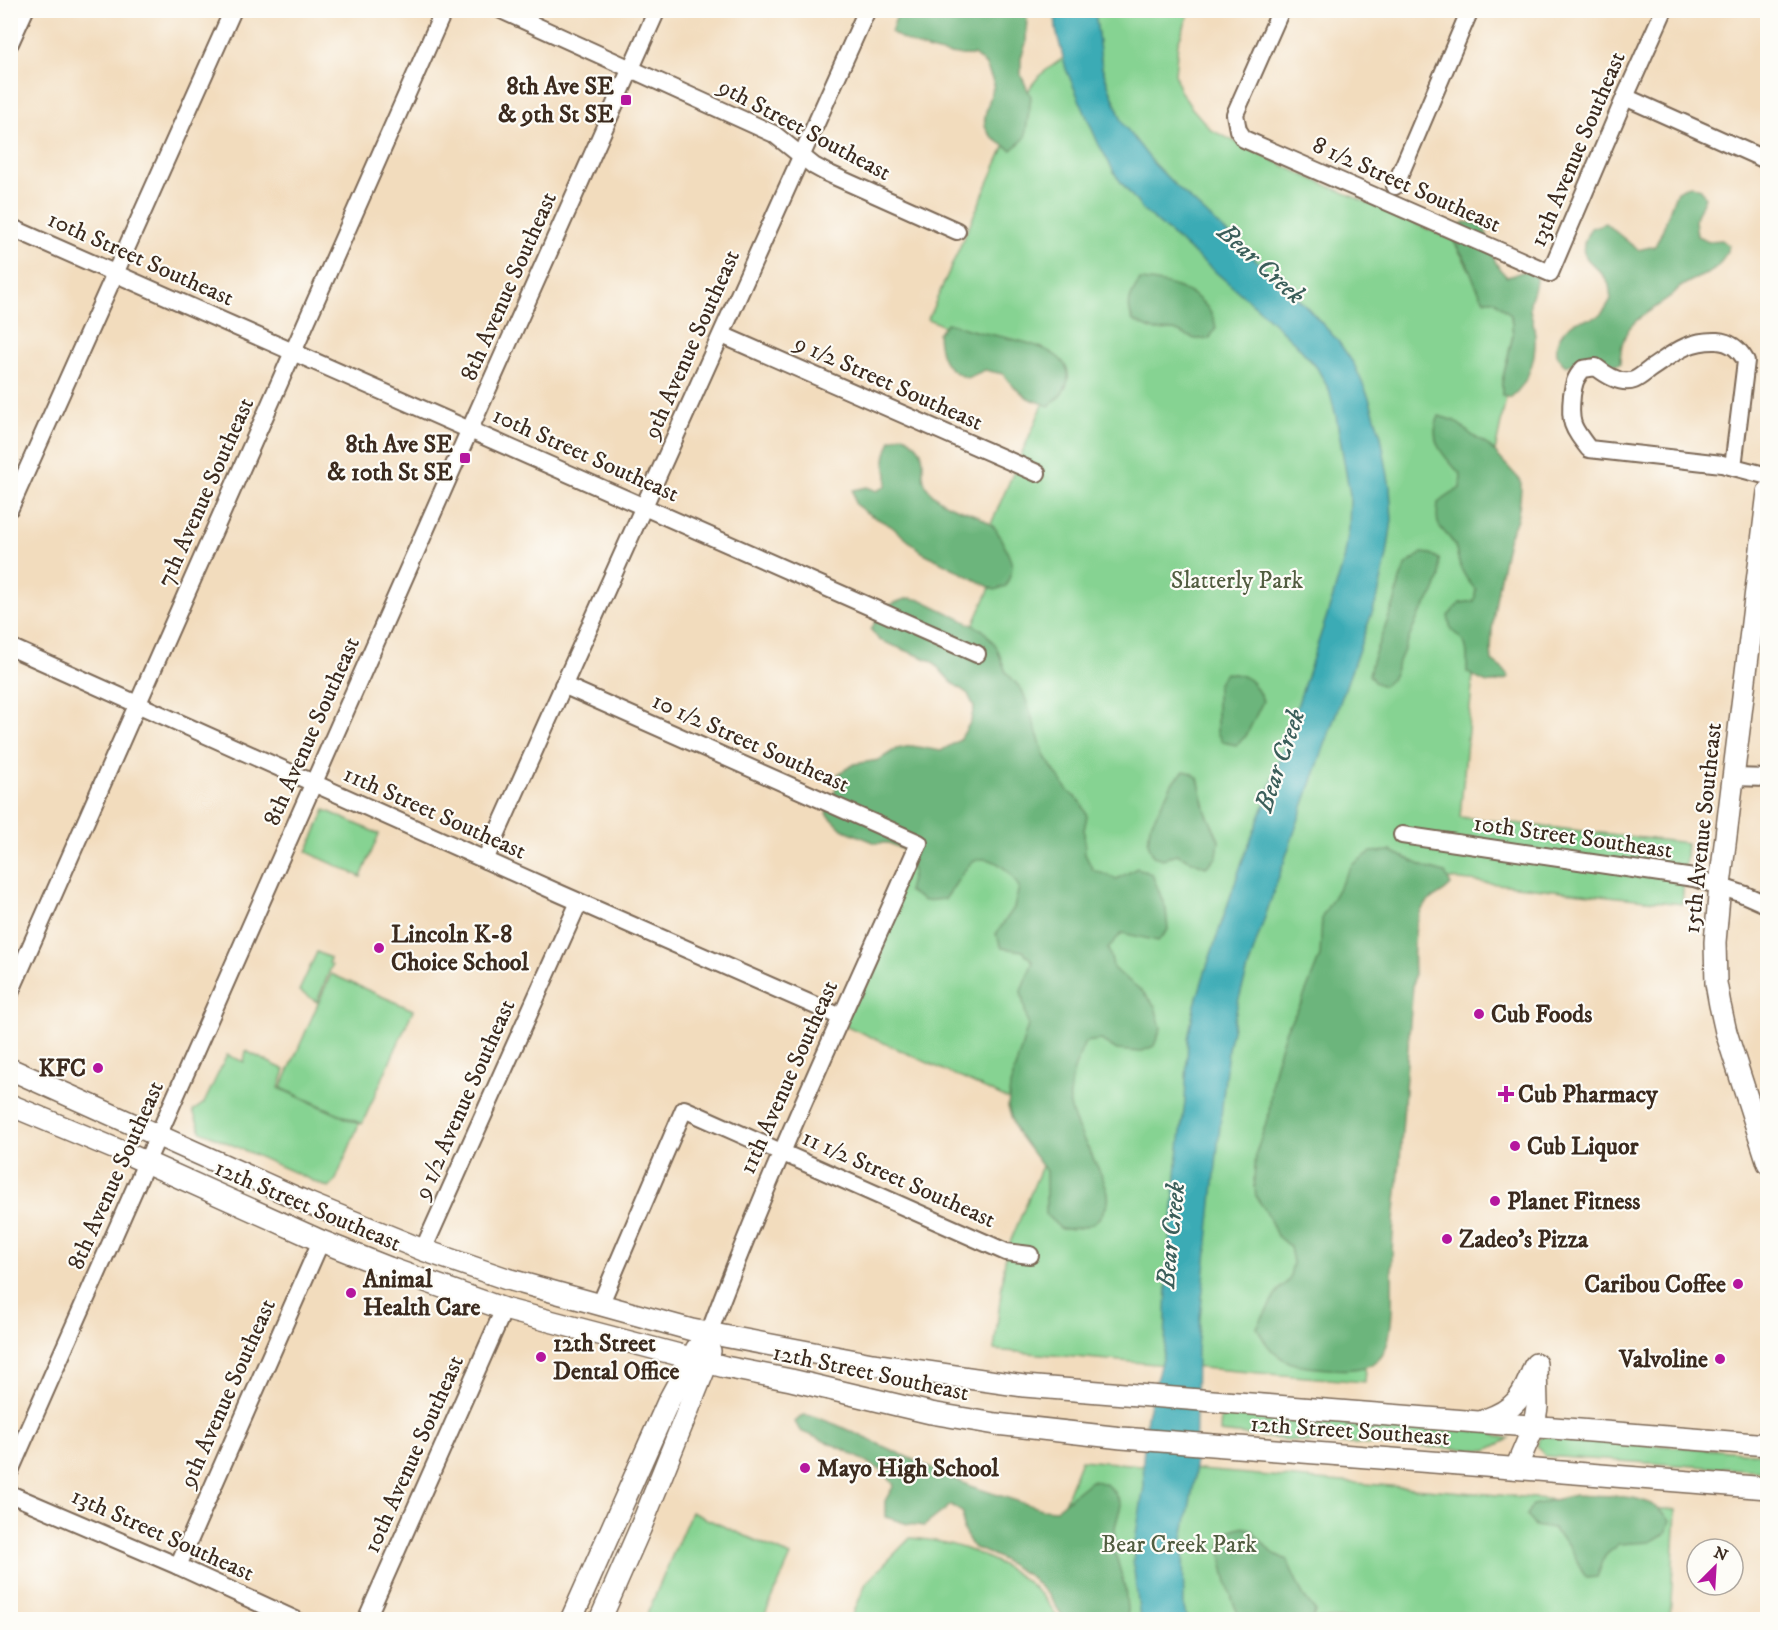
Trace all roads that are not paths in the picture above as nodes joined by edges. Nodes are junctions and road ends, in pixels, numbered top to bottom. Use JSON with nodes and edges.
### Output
{"nodes":[{"id":1,"x":25,"y":10,"type":"edge"},
{"id":2,"x":233,"y":10,"type":"edge"},
{"id":3,"x":444,"y":10,"type":"edge"},
{"id":4,"x":501,"y":10,"type":"edge"},
{"id":5,"x":657,"y":10,"type":"edge"},
{"id":6,"x":867,"y":10,"type":"edge"},
{"id":7,"x":1281,"y":10,"type":"edge"},
{"id":8,"x":1470,"y":10,"type":"edge"},
{"id":9,"x":1664,"y":10,"type":"edge"},
{"id":10,"x":10,"y":43,"type":"edge"},
{"id":11,"x":631,"y":70,"type":"junction"},
{"id":12,"x":1625,"y":97,"type":"junction"},
{"id":13,"x":801,"y":154,"type":"junction"},
{"id":14,"x":1767,"y":161,"type":"edge"},
{"id":15,"x":1395,"y":186,"type":"dead end"},
{"id":16,"x":10,"y":227,"type":"edge"},
{"id":17,"x":957,"y":231,"type":"dead end"},
{"id":18,"x":115,"y":273,"type":"junction"},
{"id":19,"x":1550,"y":273,"type":"joint"},
{"id":20,"x":722,"y":335,"type":"junction"},
{"id":21,"x":293,"y":351,"type":"junction"},
{"id":22,"x":470,"y":429,"type":"junction"},
{"id":23,"x":1732,"y":467,"type":"junction"},
{"id":24,"x":1037,"y":473,"type":"dead end"},
{"id":25,"x":1767,"y":476,"type":"edge"},
{"id":26,"x":1767,"y":492,"type":"edge"},
{"id":27,"x":646,"y":506,"type":"junction"},
{"id":28,"x":10,"y":508,"type":"edge"},
{"id":29,"x":10,"y":647,"type":"edge"},
{"id":30,"x":976,"y":654,"type":"dead end"},
{"id":31,"x":564,"y":685,"type":"junction"},
{"id":32,"x":138,"y":703,"type":"junction"},
{"id":33,"x":1733,"y":777,"type":"junction"},
{"id":34,"x":1767,"y":778,"type":"edge"},
{"id":35,"x":314,"y":784,"type":"junction"},
{"id":36,"x":1402,"y":835,"type":"dead end"},
{"id":37,"x":919,"y":843,"type":"joint"},
{"id":38,"x":485,"y":860,"type":"junction"},
{"id":39,"x":1720,"y":885,"type":"junction"},
{"id":40,"x":579,"y":902,"type":"junction"},
{"id":41,"x":1767,"y":905,"type":"edge"},
{"id":42,"x":10,"y":993,"type":"edge"},
{"id":43,"x":841,"y":1017,"type":"junction"},
{"id":44,"x":10,"y":1069,"type":"edge"},
{"id":45,"x":10,"y":1105,"type":"edge"},
{"id":46,"x":157,"y":1136,"type":"junction"},
{"id":47,"x":782,"y":1153,"type":"junction"},
{"id":48,"x":146,"y":1162,"type":"junction"},
{"id":49,"x":1767,"y":1163,"type":"edge"},
{"id":50,"x":321,"y":1241,"type":"junction"},
{"id":51,"x":423,"y":1250,"type":"junction"},
{"id":52,"x":1030,"y":1255,"type":"dead end"},
{"id":53,"x":600,"y":1305,"type":"junction"},
{"id":54,"x":504,"y":1309,"type":"junction"},
{"id":55,"x":709,"y":1333,"type":"junction"},
{"id":56,"x":699,"y":1360,"type":"junction"},
{"id":57,"x":1479,"y":1422,"type":"junction"},
{"id":58,"x":1534,"y":1426,"type":"junction"},
{"id":59,"x":1767,"y":1444,"type":"edge"},
{"id":60,"x":1516,"y":1468,"type":"junction"},
{"id":61,"x":10,"y":1471,"type":"edge"},
{"id":62,"x":1767,"y":1488,"type":"edge"},
{"id":63,"x":10,"y":1494,"type":"edge"},
{"id":64,"x":178,"y":1566,"type":"junction"},
{"id":65,"x":296,"y":1620,"type":"edge"},
{"id":66,"x":366,"y":1620,"type":"edge"},
{"id":67,"x":571,"y":1620,"type":"edge"},
{"id":68,"x":600,"y":1620,"type":"edge"}],
"edges":[{"from":1,"to":10,"type":"street"},
{"from":2,"to":18,"type":"street"},
{"from":3,"to":21,"type":"street","name":"7th Avenue Southeast"},
{"from":4,"to":11,"type":"street","name":"9th Street Southeast"},
{"from":5,"to":11,"type":"street","name":"8th Avenue Southeast"},
{"from":6,"to":13,"type":"street","name":"9th Avenue Southeast"},
{"from":7,"to":19,"type":"street","name":"8 1/2 Street Southeast"},
{"from":8,"to":15,"type":"street"},
{"from":9,"to":12,"type":"street","name":"13th Avenue Southeast"},
{"from":11,"to":13,"type":"street","name":"9th Street Southeast"},
{"from":11,"to":22,"type":"street","name":"8th Avenue Southeast"},
{"from":12,"to":14,"type":"street"},
{"from":12,"to":19,"type":"street","name":"13th Avenue Southeast"},
{"from":13,"to":17,"type":"street","name":"9th Street Southeast"},
{"from":13,"to":20,"type":"street","name":"9th Avenue Southeast"},
{"from":16,"to":18,"type":"street","name":"10th Street Southeast"},
{"from":18,"to":21,"type":"street","name":"10th Street Southeast"},
{"from":18,"to":28,"type":"street"},
{"from":20,"to":24,"type":"street","name":"9 1/2 Street Southeast"},
{"from":20,"to":27,"type":"street","name":"9th Avenue Southeast"},
{"from":21,"to":22,"type":"street","name":"10th Street Southeast"},
{"from":21,"to":32,"type":"street","name":"7th Avenue Southeast"},
{"from":22,"to":27,"type":"street","name":"10th Street Southeast"},
{"from":22,"to":35,"type":"street","name":"8th Avenue Southeast"},
{"from":23,"to":23,"type":"street"},
{"from":23,"to":25,"type":"street"},
{"from":26,"to":33,"type":"main road","name":"15th Avenue Southeast"},
{"from":27,"to":30,"type":"street","name":"10th Street Southeast"},
{"from":27,"to":31,"type":"street","name":"9th Avenue Southeast"},
{"from":29,"to":32,"type":"street","name":"11th Street Southeast"},
{"from":31,"to":37,"type":"street","name":"10 1/2 Street Southeast"},
{"from":31,"to":38,"type":"street","name":"9th Avenue Southeast"},
{"from":32,"to":35,"type":"street","name":"11th Street Southeast"},
{"from":32,"to":42,"type":"street","name":"7th Avenue Southeast"},
{"from":33,"to":34,"type":"street"},
{"from":33,"to":39,"type":"main road","name":"15th Avenue Southeast"},
{"from":35,"to":38,"type":"street","name":"11th Street Southeast"},
{"from":35,"to":46,"type":"street","name":"8th Avenue Southeast"},
{"from":36,"to":39,"type":"street","name":"10th Street Southeast"},
{"from":37,"to":43,"type":"street","name":"11th Avenue Southeast"},
{"from":38,"to":40,"type":"street","name":"11th Street Southeast"},
{"from":39,"to":41,"type":"street","name":"10th Street Southeast"},
{"from":39,"to":49,"type":"main road","name":"15th Avenue Southeast"},
{"from":40,"to":43,"type":"street","name":"11th Street Southeast"},
{"from":40,"to":51,"type":"street","name":"9 1/2 Avenue Southeast"},
{"from":43,"to":47,"type":"street","name":"11th Avenue Southeast"},
{"from":44,"to":46,"type":"main road","name":"12th Street Southeast"},
{"from":45,"to":48,"type":"main road","name":"12th Street Southeast"},
{"from":46,"to":48,"type":"street","name":"8th Avenue Southeast"},
{"from":46,"to":51,"type":"main road","name":"12th Street Southeast"},
{"from":47,"to":52,"type":"street","name":"11 1/2 Street Southeast"},
{"from":47,"to":53,"type":"street","name":"11 1/2 Street Southeast"},
{"from":47,"to":55,"type":"street","name":"11th Avenue Southeast"},
{"from":48,"to":50,"type":"main road","name":"12th Street Southeast"},
{"from":48,"to":61,"type":"street","name":"8th Avenue Southeast"},
{"from":50,"to":54,"type":"main road","name":"12th Street Southeast"},
{"from":50,"to":64,"type":"street","name":"9th Avenue Southeast"},
{"from":51,"to":53,"type":"main road","name":"12th Street Southeast"},
{"from":53,"to":55,"type":"main road","name":"12th Street Southeast"},
{"from":54,"to":56,"type":"main road","name":"12th Street Southeast"},
{"from":54,"to":66,"type":"street","name":"10th Avenue Southeast"},
{"from":55,"to":56,"type":"main road","name":"11th Avenue Southeast"},
{"from":55,"to":57,"type":"main road","name":"12th Street Southeast"},
{"from":56,"to":60,"type":"main road","name":"12th Street Southeast"},
{"from":56,"to":67,"type":"main road","name":"11th Avenue Southeast"},
{"from":56,"to":68,"type":"main road","name":"11th Avenue Southeast"},
{"from":57,"to":58,"type":"main road","name":"12th Street Southeast"},
{"from":57,"to":58,"type":"main road"},
{"from":58,"to":59,"type":"main road","name":"12th Street Southeast"},
{"from":58,"to":60,"type":"main road"},
{"from":60,"to":62,"type":"main road","name":"12th Street Southeast"},
{"from":63,"to":64,"type":"street","name":"13th Street Southeast"},
{"from":64,"to":65,"type":"street","name":"13th Street Southeast"}]}
